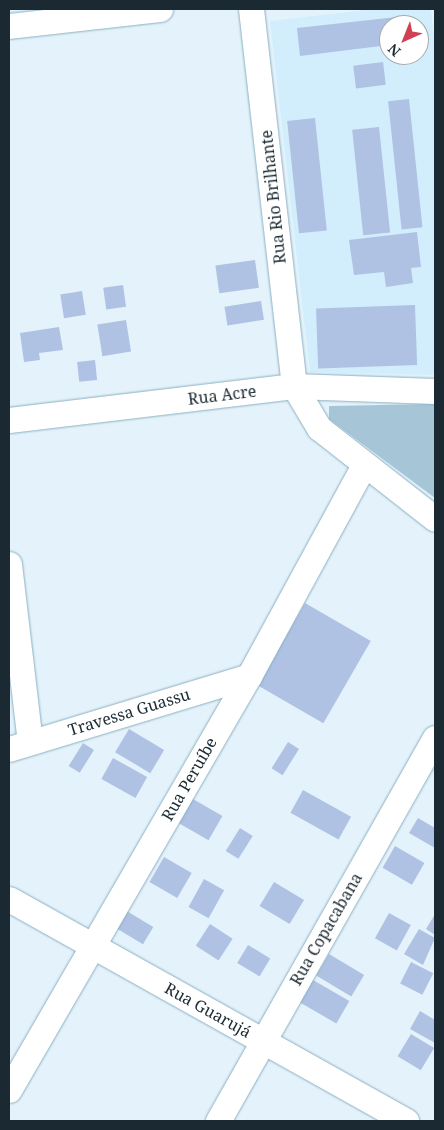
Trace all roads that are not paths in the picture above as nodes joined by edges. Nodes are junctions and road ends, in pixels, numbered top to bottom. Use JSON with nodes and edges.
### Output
{"nodes":[{"id":1,"x":160,"y":9,"type":"edge"},
{"id":2,"x":251,"y":9,"type":"edge"},
{"id":3,"x":9,"y":26,"type":"edge"},
{"id":4,"x":294,"y":386,"type":"junction"},
{"id":5,"x":435,"y":391,"type":"edge"},
{"id":6,"x":9,"y":420,"type":"edge"},
{"id":7,"x":364,"y":465,"type":"junction"},
{"id":8,"x":435,"y":519,"type":"edge"},
{"id":9,"x":9,"y":564,"type":"edge"},
{"id":10,"x":249,"y":676,"type":"junction"},
{"id":11,"x":435,"y":738,"type":"edge"},
{"id":12,"x":19,"y":746,"type":"edge"},
{"id":13,"x":9,"y":899,"type":"edge"},
{"id":14,"x":92,"y":946,"type":"junction"},
{"id":15,"x":263,"y":1040,"type":"junction"},
{"id":16,"x":9,"y":1090,"type":"edge"},
{"id":17,"x":218,"y":1121,"type":"edge"},
{"id":18,"x":406,"y":1121,"type":"edge"}],
"edges":[{"from":1,"to":3,"type":"street"},
{"from":2,"to":4,"type":"street","name":"Rua Rio Brilhante"},
{"from":4,"to":5,"type":"street","name":"Rua Acre"},
{"from":4,"to":6,"type":"street","name":"Rua Acre"},
{"from":4,"to":7,"type":"street"},
{"from":7,"to":8,"type":"street"},
{"from":7,"to":10,"type":"street","name":"Rua Peruíbe"},
{"from":9,"to":12,"type":"street"},
{"from":10,"to":12,"type":"street","name":"Travessa Guassu"},
{"from":10,"to":14,"type":"street","name":"Rua Peruíbe"},
{"from":11,"to":15,"type":"street","name":"Rua Copacabana"},
{"from":13,"to":14,"type":"street","name":"Rua Guarujá"},
{"from":14,"to":15,"type":"street","name":"Rua Guarujá"},
{"from":14,"to":16,"type":"street","name":"Rua Peruíbe"},
{"from":15,"to":17,"type":"street","name":"Rua Copacabana"},
{"from":15,"to":18,"type":"street","name":"Rua Guarujá"}]}
